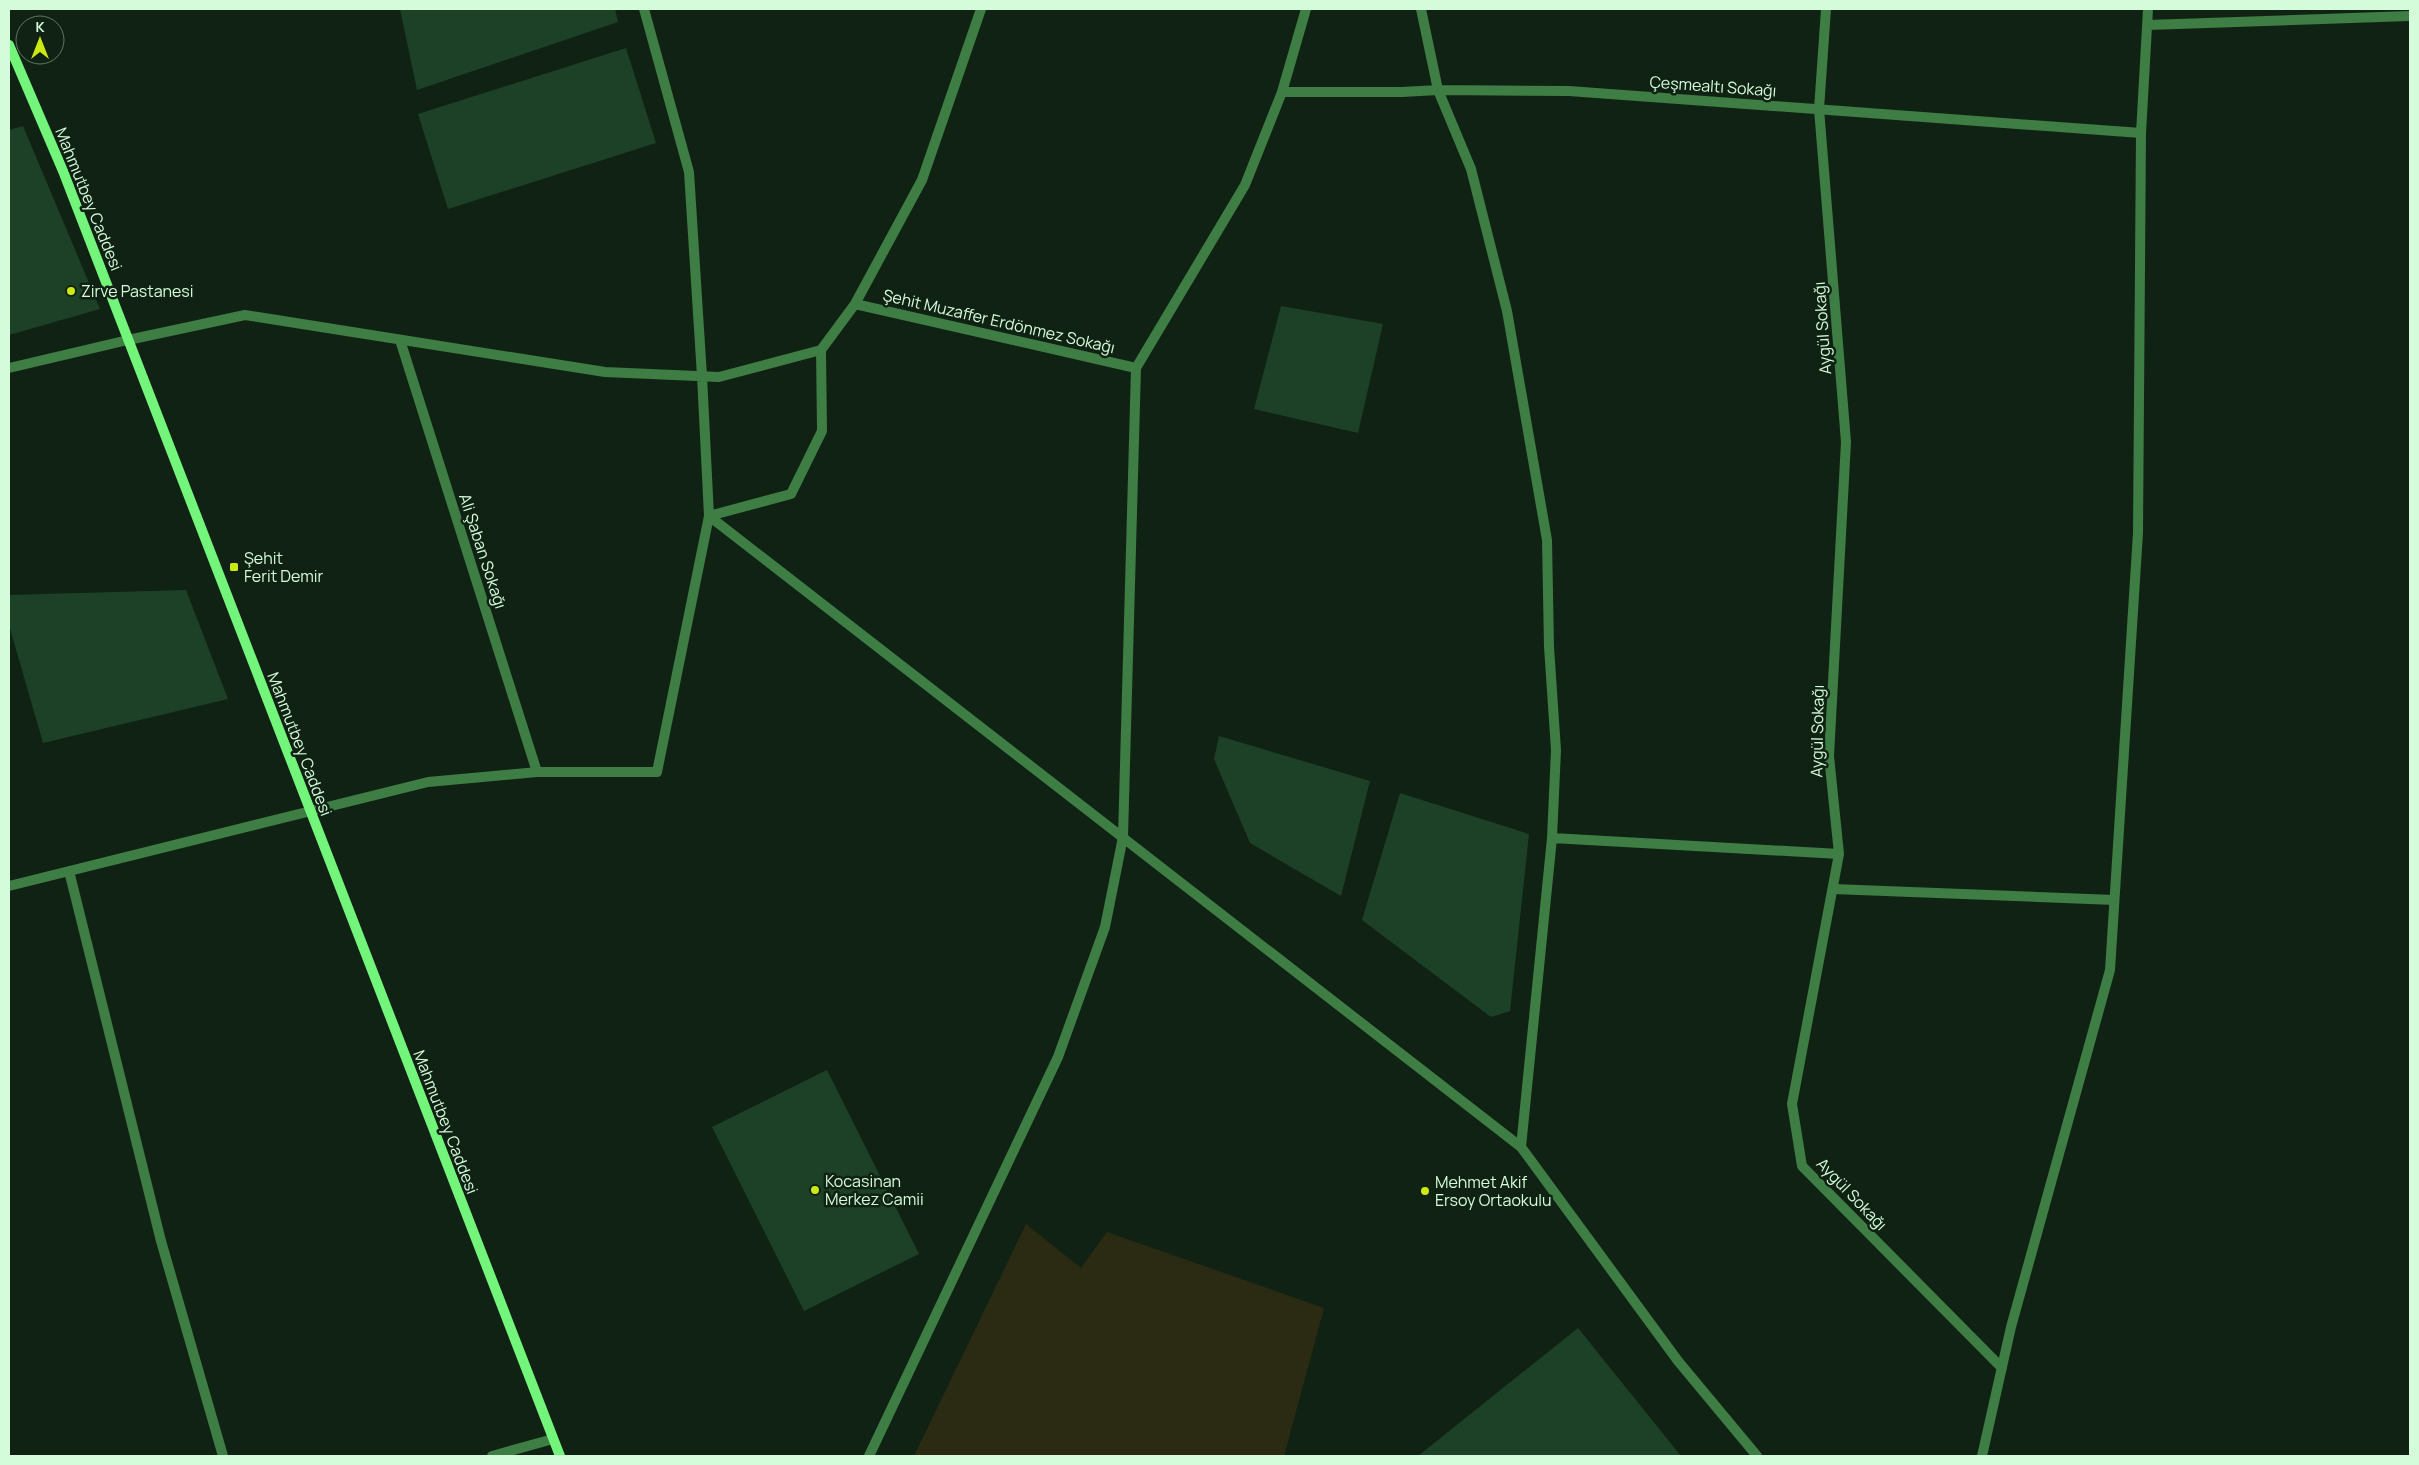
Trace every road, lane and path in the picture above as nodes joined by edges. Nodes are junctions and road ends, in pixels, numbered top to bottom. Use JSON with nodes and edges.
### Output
{"nodes":[{"id":1,"x":644,"y":9,"type":"edge"},
{"id":2,"x":981,"y":9,"type":"edge"},
{"id":3,"x":1306,"y":9,"type":"edge"},
{"id":4,"x":1421,"y":9,"type":"edge"},
{"id":5,"x":1826,"y":9,"type":"edge"},
{"id":6,"x":2148,"y":9,"type":"edge"},
{"id":7,"x":2410,"y":16,"type":"edge"},
{"id":8,"x":2148,"y":25,"type":"junction"},
{"id":9,"x":9,"y":45,"type":"edge"},
{"id":10,"x":1438,"y":90,"type":"junction"},
{"id":11,"x":1282,"y":92,"type":"junction"},
{"id":12,"x":1820,"y":109,"type":"junction"},
{"id":13,"x":2141,"y":133,"type":"junction"},
{"id":14,"x":855,"y":304,"type":"junction"},
{"id":15,"x":128,"y":340,"type":"junction"},
{"id":16,"x":400,"y":340,"type":"junction"},
{"id":17,"x":821,"y":350,"type":"junction"},
{"id":18,"x":9,"y":368,"type":"edge"},
{"id":19,"x":1136,"y":368,"type":"junction"},
{"id":20,"x":702,"y":376,"type":"junction"},
{"id":21,"x":709,"y":516,"type":"junction"},
{"id":22,"x":537,"y":772,"type":"junction"},
{"id":23,"x":310,"y":811,"type":"junction"},
{"id":24,"x":1123,"y":837,"type":"junction"},
{"id":25,"x":1552,"y":838,"type":"junction"},
{"id":26,"x":1839,"y":854,"type":"junction"},
{"id":27,"x":69,"y":871,"type":"junction"},
{"id":28,"x":9,"y":886,"type":"edge"},
{"id":29,"x":1833,"y":889,"type":"junction"},
{"id":30,"x":2114,"y":900,"type":"junction"},
{"id":31,"x":1521,"y":1147,"type":"junction"},
{"id":32,"x":2002,"y":1368,"type":"junction"},
{"id":33,"x":553,"y":1439,"type":"junction"},
{"id":34,"x":223,"y":1456,"type":"edge"},
{"id":35,"x":492,"y":1456,"type":"edge"},
{"id":36,"x":560,"y":1456,"type":"edge"},
{"id":37,"x":869,"y":1456,"type":"edge"},
{"id":38,"x":1757,"y":1456,"type":"edge"},
{"id":39,"x":1982,"y":1456,"type":"edge"}],
"edges":[{"from":1,"to":20,"type":"street"},
{"from":2,"to":14,"type":"street"},
{"from":3,"to":11,"type":"street"},
{"from":4,"to":10,"type":"street"},
{"from":5,"to":12,"type":"street","name":"Aygül Sokağı"},
{"from":6,"to":8,"type":"street"},
{"from":7,"to":8,"type":"street"},
{"from":8,"to":13,"type":"street"},
{"from":9,"to":15,"type":"main road","name":"Mahmutbey Caddesi"},
{"from":10,"to":11,"type":"street","name":"Çeşmealtı Sokağı"},
{"from":10,"to":12,"type":"street","name":"Çeşmealtı Sokağı"},
{"from":10,"to":25,"type":"street"},
{"from":11,"to":19,"type":"street"},
{"from":12,"to":13,"type":"street","name":"Çeşmealtı Sokağı"},
{"from":12,"to":26,"type":"street","name":"Aygül Sokağı"},
{"from":13,"to":30,"type":"street"},
{"from":14,"to":17,"type":"street"},
{"from":14,"to":19,"type":"street","name":"Şehit Muzaffer Erdönmez Sokağı"},
{"from":15,"to":16,"type":"street"},
{"from":15,"to":18,"type":"street"},
{"from":15,"to":23,"type":"main road","name":"Mahmutbey Caddesi"},
{"from":16,"to":20,"type":"street"},
{"from":16,"to":22,"type":"street","name":"Ali Şaban Sokağı"},
{"from":17,"to":20,"type":"street"},
{"from":17,"to":21,"type":"street"},
{"from":19,"to":24,"type":"street"},
{"from":20,"to":21,"type":"street"},
{"from":21,"to":22,"type":"street"},
{"from":21,"to":24,"type":"street"},
{"from":22,"to":23,"type":"street"},
{"from":23,"to":27,"type":"street"},
{"from":23,"to":33,"type":"main road","name":"Mahmutbey Caddesi"},
{"from":24,"to":31,"type":"street"},
{"from":24,"to":37,"type":"street"},
{"from":25,"to":26,"type":"street"},
{"from":25,"to":31,"type":"street"},
{"from":26,"to":29,"type":"street","name":"Aygül Sokağı"},
{"from":27,"to":28,"type":"street"},
{"from":27,"to":34,"type":"street"},
{"from":29,"to":30,"type":"street"},
{"from":29,"to":32,"type":"street","name":"Aygül Sokağı"},
{"from":30,"to":32,"type":"street"},
{"from":31,"to":38,"type":"street"},
{"from":32,"to":39,"type":"street"},
{"from":33,"to":35,"type":"street"},
{"from":33,"to":36,"type":"main road","name":"Mahmutbey Caddesi"}]}
